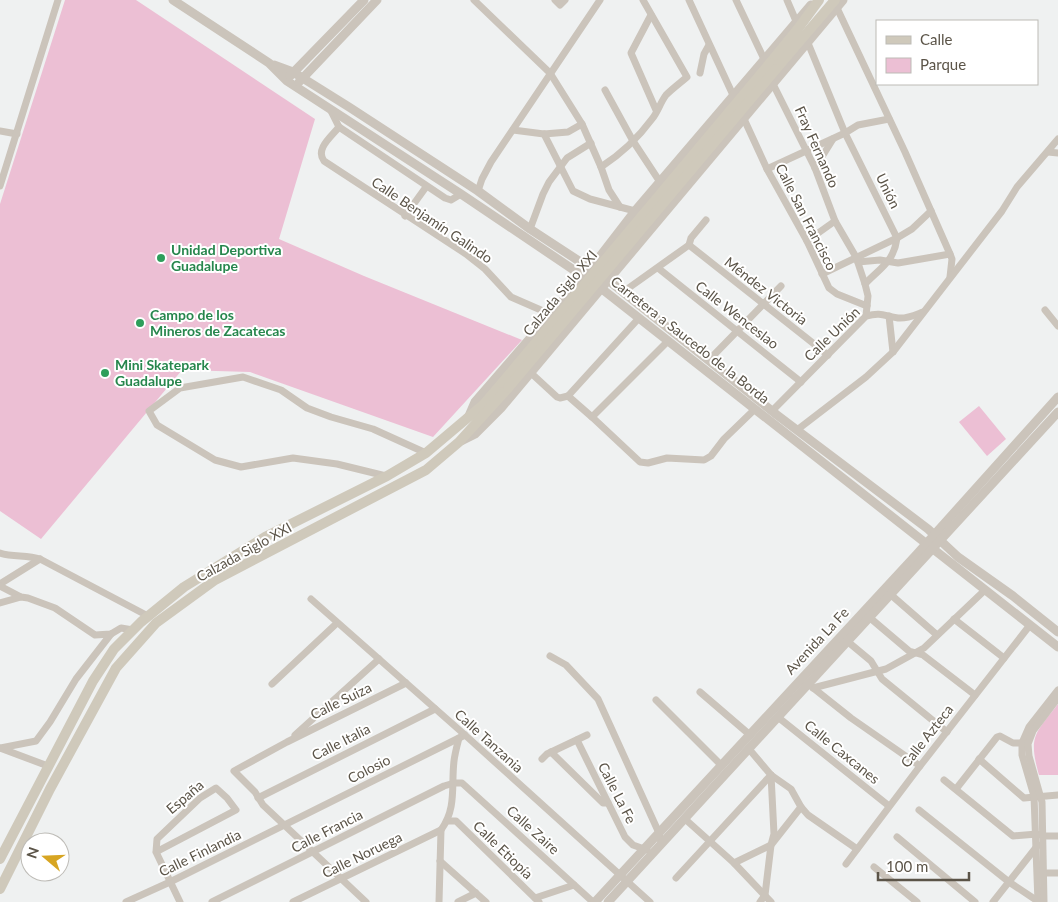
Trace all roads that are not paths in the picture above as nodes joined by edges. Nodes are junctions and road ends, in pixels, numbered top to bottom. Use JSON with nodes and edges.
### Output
{"nodes":[{"id":1,"x":58,"y":0,"type":"edge"},
{"id":2,"x":173,"y":0,"type":"edge"},
{"id":3,"x":364,"y":0,"type":"edge"},
{"id":4,"x":377,"y":0,"type":"edge"},
{"id":5,"x":474,"y":0,"type":"edge"},
{"id":6,"x":555,"y":0,"type":"edge"},
{"id":7,"x":565,"y":0,"type":"edge"},
{"id":8,"x":600,"y":0,"type":"edge"},
{"id":9,"x":643,"y":0,"type":"edge"},
{"id":10,"x":736,"y":0,"type":"edge"},
{"id":11,"x":787,"y":0,"type":"edge"},
{"id":12,"x":818,"y":0,"type":"edge"},
{"id":13,"x":843,"y":0,"type":"edge"},
{"id":14,"x":692,"y":1,"type":"edge"},
{"id":15,"x":836,"y":4,"type":"edge"},
{"id":16,"x":651,"y":15,"type":"junction"},
{"id":17,"x":796,"y":21,"type":"junction"},
{"id":18,"x":808,"y":43,"type":"junction"},
{"id":19,"x":709,"y":45,"type":"junction"},
{"id":20,"x":269,"y":64,"type":"junction"},
{"id":21,"x":770,"y":64,"type":"junction"},
{"id":22,"x":293,"y":72,"type":"junction"},
{"id":23,"x":550,"y":73,"type":"junction"},
{"id":24,"x":700,"y":73,"type":"dead end"},
{"id":25,"x":302,"y":77,"type":"junction"},
{"id":26,"x":288,"y":81,"type":"junction"},
{"id":27,"x":773,"y":84,"type":"junction"},
{"id":28,"x":296,"y":86,"type":"junction"},
{"id":29,"x":605,"y":90,"type":"dead end"},
{"id":30,"x":733,"y":95,"type":"junction"},
{"id":31,"x":330,"y":109,"type":"junction"},
{"id":32,"x":656,"y":110,"type":"junction"},
{"id":33,"x":744,"y":119,"type":"junction"},
{"id":34,"x":889,"y":119,"type":"junction"},
{"id":35,"x":582,"y":124,"type":"junction"},
{"id":36,"x":339,"y":127,"type":"junction"},
{"id":37,"x":513,"y":130,"type":"junction"},
{"id":38,"x":0,"y":131,"type":"edge"},
{"id":39,"x":845,"y":133,"type":"junction"},
{"id":40,"x":17,"y":134,"type":"junction"},
{"id":41,"x":544,"y":134,"type":"junction"},
{"id":42,"x":834,"y":138,"type":"junction"},
{"id":43,"x":1058,"y":139,"type":"edge"},
{"id":44,"x":633,"y":140,"type":"junction"},
{"id":45,"x":591,"y":143,"type":"junction"},
{"id":46,"x":806,"y":150,"type":"junction"},
{"id":47,"x":1048,"y":152,"type":"junction"},
{"id":48,"x":1058,"y":153,"type":"edge"},
{"id":49,"x":561,"y":167,"type":"junction"},
{"id":50,"x":601,"y":167,"type":"junction"},
{"id":51,"x":815,"y":168,"type":"junction"},
{"id":52,"x":767,"y":169,"type":"junction"},
{"id":53,"x":660,"y":182,"type":"junction"},
{"id":54,"x":0,"y":186,"type":"edge"},
{"id":55,"x":426,"y":187,"type":"junction"},
{"id":56,"x":478,"y":191,"type":"junction"},
{"id":57,"x":461,"y":194,"type":"junction"},
{"id":58,"x":620,"y":207,"type":"junction"},
{"id":59,"x":635,"y":211,"type":"junction"},
{"id":60,"x":931,"y":212,"type":"junction"},
{"id":61,"x":405,"y":216,"type":"junction"},
{"id":62,"x":706,"y":220,"type":"dead end"},
{"id":63,"x":835,"y":221,"type":"junction"},
{"id":64,"x":530,"y":228,"type":"junction"},
{"id":65,"x":897,"y":238,"type":"junction"},
{"id":66,"x":807,"y":242,"type":"junction"},
{"id":67,"x":689,"y":245,"type":"junction"},
{"id":68,"x":603,"y":253,"type":"junction"},
{"id":69,"x":950,"y":254,"type":"junction"},
{"id":70,"x":857,"y":260,"type":"junction"},
{"id":71,"x":890,"y":261,"type":"junction"},
{"id":72,"x":622,"y":264,"type":"junction"},
{"id":73,"x":590,"y":268,"type":"junction"},
{"id":74,"x":658,"y":268,"type":"junction"},
{"id":75,"x":822,"y":274,"type":"junction"},
{"id":76,"x":583,"y":276,"type":"junction"},
{"id":77,"x":950,"y":279,"type":"junction"},
{"id":78,"x":608,"y":280,"type":"junction"},
{"id":79,"x":865,"y":284,"type":"junction"},
{"id":80,"x":781,"y":286,"type":"dead end"},
{"id":81,"x":597,"y":288,"type":"junction"},
{"id":82,"x":623,"y":292,"type":"junction"},
{"id":83,"x":566,"y":296,"type":"junction"},
{"id":84,"x":764,"y":305,"type":"junction"},
{"id":85,"x":867,"y":306,"type":"junction"},
{"id":86,"x":1045,"y":310,"type":"dead end"},
{"id":87,"x":924,"y":312,"type":"junction"},
{"id":88,"x":582,"y":313,"type":"junction"},
{"id":89,"x":550,"y":314,"type":"junction"},
{"id":90,"x":866,"y":316,"type":"junction"},
{"id":91,"x":889,"y":316,"type":"junction"},
{"id":92,"x":639,"y":318,"type":"junction"},
{"id":93,"x":1058,"y":326,"type":"edge"},
{"id":94,"x":737,"y":331,"type":"junction"},
{"id":95,"x":668,"y":341,"type":"junction"},
{"id":96,"x":893,"y":352,"type":"junction"},
{"id":97,"x":828,"y":355,"type":"junction"},
{"id":98,"x":709,"y":360,"type":"junction"},
{"id":99,"x":531,"y":373,"type":"junction"},
{"id":100,"x":801,"y":382,"type":"junction"},
{"id":101,"x":505,"y":386,"type":"junction"},
{"id":102,"x":568,"y":396,"type":"junction"},
{"id":103,"x":1058,"y":397,"type":"edge"},
{"id":104,"x":755,"y":409,"type":"junction"},
{"id":105,"x":772,"y":411,"type":"junction"},
{"id":106,"x":1058,"y":412,"type":"edge"},
{"id":107,"x":469,"y":416,"type":"junction"},
{"id":108,"x":592,"y":417,"type":"junction"},
{"id":109,"x":798,"y":430,"type":"junction"},
{"id":110,"x":459,"y":442,"type":"junction"},
{"id":111,"x":426,"y":453,"type":"junction"},
{"id":112,"x":387,"y":476,"type":"junction"},
{"id":113,"x":937,"y":538,"type":"junction"},
{"id":114,"x":929,"y":546,"type":"junction"},
{"id":115,"x":0,"y":553,"type":"edge"},
{"id":116,"x":40,"y":559,"type":"junction"},
{"id":117,"x":0,"y":585,"type":"edge"},
{"id":118,"x":985,"y":590,"type":"junction"},
{"id":119,"x":890,"y":594,"type":"junction"},
{"id":120,"x":21,"y":597,"type":"junction"},
{"id":121,"x":311,"y":599,"type":"dead end"},
{"id":122,"x":0,"y":603,"type":"edge"},
{"id":123,"x":148,"y":616,"type":"junction"},
{"id":124,"x":869,"y":617,"type":"junction"},
{"id":125,"x":954,"y":619,"type":"junction"},
{"id":126,"x":337,"y":623,"type":"junction"},
{"id":127,"x":1030,"y":625,"type":"junction"},
{"id":128,"x":133,"y":630,"type":"junction"},
{"id":129,"x":1058,"y":632,"type":"edge"},
{"id":130,"x":111,"y":634,"type":"junction"},
{"id":131,"x":937,"y":635,"type":"junction"},
{"id":132,"x":847,"y":641,"type":"junction"},
{"id":133,"x":1058,"y":647,"type":"edge"},
{"id":134,"x":916,"y":653,"type":"junction"},
{"id":135,"x":550,"y":656,"type":"dead end"},
{"id":136,"x":1004,"y":658,"type":"junction"},
{"id":137,"x":379,"y":659,"type":"junction"},
{"id":138,"x":876,"y":671,"type":"junction"},
{"id":139,"x":809,"y":682,"type":"junction"},
{"id":140,"x":406,"y":683,"type":"junction"},
{"id":141,"x":272,"y":684,"type":"dead end"},
{"id":142,"x":1058,"y":690,"type":"edge"},
{"id":143,"x":700,"y":692,"type":"dead end"},
{"id":144,"x":975,"y":695,"type":"junction"},
{"id":145,"x":1058,"y":698,"type":"edge"},
{"id":146,"x":656,"y":700,"type":"dead end"},
{"id":147,"x":435,"y":709,"type":"junction"},
{"id":148,"x":779,"y":718,"type":"junction"},
{"id":149,"x":947,"y":732,"type":"junction"},
{"id":150,"x":587,"y":735,"type":"dead end"},
{"id":151,"x":750,"y":735,"type":"junction"},
{"id":152,"x":462,"y":737,"type":"junction"},
{"id":153,"x":577,"y":740,"type":"junction"},
{"id":154,"x":287,"y":742,"type":"junction"},
{"id":155,"x":1025,"y":743,"type":"junction"},
{"id":156,"x":0,"y":748,"type":"edge"},
{"id":157,"x":749,"y":749,"type":"junction"},
{"id":158,"x":551,"y":752,"type":"junction"},
{"id":159,"x":542,"y":759,"type":"dead end"},
{"id":160,"x":979,"y":759,"type":"junction"},
{"id":161,"x":48,"y":766,"type":"junction"},
{"id":162,"x":722,"y":766,"type":"junction"},
{"id":163,"x":920,"y":766,"type":"junction"},
{"id":164,"x":771,"y":775,"type":"junction"},
{"id":165,"x":944,"y":780,"type":"dead end"},
{"id":166,"x":454,"y":783,"type":"junction"},
{"id":167,"x":956,"y":789,"type":"junction"},
{"id":168,"x":1058,"y":795,"type":"edge"},
{"id":169,"x":1037,"y":796,"type":"junction"},
{"id":170,"x":258,"y":798,"type":"junction"},
{"id":171,"x":608,"y":803,"type":"junction"},
{"id":172,"x":889,"y":806,"type":"junction"},
{"id":173,"x":801,"y":807,"type":"junction"},
{"id":174,"x":919,"y":810,"type":"dead end"},
{"id":175,"x":685,"y":818,"type":"junction"},
{"id":176,"x":448,"y":821,"type":"junction"},
{"id":177,"x":285,"y":825,"type":"junction"},
{"id":178,"x":441,"y":830,"type":"junction"},
{"id":179,"x":659,"y":833,"type":"junction"},
{"id":180,"x":1058,"y":836,"type":"edge"},
{"id":181,"x":897,"y":837,"type":"dead end"},
{"id":182,"x":1041,"y":837,"type":"junction"},
{"id":183,"x":711,"y":842,"type":"junction"},
{"id":184,"x":661,"y":843,"type":"junction"},
{"id":185,"x":771,"y":845,"type":"junction"},
{"id":186,"x":1036,"y":847,"type":"junction"},
{"id":187,"x":857,"y":849,"type":"junction"},
{"id":188,"x":649,"y":850,"type":"junction"},
{"id":189,"x":156,"y":852,"type":"junction"},
{"id":190,"x":314,"y":852,"type":"junction"},
{"id":191,"x":0,"y":859,"type":"edge"},
{"id":192,"x":440,"y":861,"type":"junction"},
{"id":193,"x":734,"y":863,"type":"junction"},
{"id":194,"x":846,"y":864,"type":"dead end"},
{"id":195,"x":874,"y":867,"type":"dead end"},
{"id":196,"x":1040,"y":871,"type":"junction"},
{"id":197,"x":1058,"y":873,"type":"edge"},
{"id":198,"x":624,"y":878,"type":"junction"},
{"id":199,"x":676,"y":878,"type":"dead end"},
{"id":200,"x":341,"y":879,"type":"junction"},
{"id":201,"x":170,"y":882,"type":"junction"},
{"id":202,"x":1009,"y":882,"type":"junction"},
{"id":203,"x":574,"y":885,"type":"junction"},
{"id":204,"x":0,"y":889,"type":"edge"},
{"id":205,"x":476,"y":893,"type":"junction"},
{"id":206,"x":765,"y":895,"type":"junction"},
{"id":207,"x":537,"y":900,"type":"edge"},
{"id":208,"x":126,"y":902,"type":"edge"},
{"id":209,"x":180,"y":902,"type":"edge"},
{"id":210,"x":212,"y":902,"type":"edge"},
{"id":211,"x":293,"y":902,"type":"edge"},
{"id":212,"x":366,"y":902,"type":"edge"},
{"id":213,"x":438,"y":902,"type":"edge"},
{"id":214,"x":458,"y":902,"type":"edge"},
{"id":215,"x":486,"y":902,"type":"edge"},
{"id":216,"x":594,"y":902,"type":"edge"},
{"id":217,"x":608,"y":902,"type":"edge"},
{"id":218,"x":650,"y":902,"type":"edge"},
{"id":219,"x":760,"y":902,"type":"edge"},
{"id":220,"x":771,"y":902,"type":"edge"},
{"id":221,"x":916,"y":902,"type":"edge"},
{"id":222,"x":975,"y":902,"type":"edge"},
{"id":223,"x":994,"y":902,"type":"edge"},
{"id":224,"x":1038,"y":902,"type":"edge"},
{"id":225,"x":1044,"y":902,"type":"edge"}],
"edges":[{"from":1,"to":40,"type":"street"},
{"from":2,"to":20,"type":"street"},
{"from":3,"to":22,"type":"street"},
{"from":4,"to":25,"type":"street"},
{"from":5,"to":23,"type":"street"},
{"from":6,"to":7,"type":"street"},
{"from":8,"to":23,"type":"street"},
{"from":9,"to":16,"type":"street"},
{"from":10,"to":21,"type":"street"},
{"from":11,"to":17,"type":"street"},
{"from":12,"to":17,"type":"street"},
{"from":12,"to":21,"type":"main road","name":"Calzada Siglo XXI"},
{"from":13,"to":15,"type":"street","name":"Calzada Siglo XXI"},
{"from":14,"to":19,"type":"street"},
{"from":15,"to":18,"type":"street","name":"Calzada Siglo XXI"},
{"from":15,"to":21,"type":"main road","name":"Calzada Siglo XXI"},
{"from":15,"to":34,"type":"street"},
{"from":16,"to":32,"type":"street"},
{"from":16,"to":32,"type":"street"},
{"from":17,"to":21,"type":"street"},
{"from":18,"to":27,"type":"street","name":"Calzada Siglo XXI"},
{"from":18,"to":39,"type":"street","name":"Unión"},
{"from":19,"to":24,"type":"street"},
{"from":19,"to":30,"type":"street"},
{"from":20,"to":22,"type":"street","name":"Carretera a Saucedo de la Borda"},
{"from":20,"to":26,"type":"street","name":"Carretera a Saucedo de la Borda"},
{"from":21,"to":30,"type":"street"},
{"from":21,"to":81,"type":"main road","name":"Calzada Siglo XXI","bridge":true},
{"from":21,"to":101,"type":"main road","name":"Calzada Siglo XXI","bridge":true},
{"from":22,"to":25,"type":"street","name":"Carretera a Saucedo de la Borda"},
{"from":22,"to":26,"type":"street"},
{"from":23,"to":35,"type":"street"},
{"from":23,"to":37,"type":"street"},
{"from":25,"to":28,"type":"street"},
{"from":25,"to":56,"type":"street","name":"Carretera a Saucedo de la Borda"},
{"from":26,"to":28,"type":"street","name":"Carretera a Saucedo de la Borda"},
{"from":27,"to":33,"type":"street","name":"Calzada Siglo XXI"},
{"from":27,"to":46,"type":"street","name":"Fray Fernando"},
{"from":28,"to":31,"type":"street","name":"Carretera a Saucedo de la Borda"},
{"from":29,"to":44,"type":"street"},
{"from":30,"to":53,"type":"street"},
{"from":31,"to":36,"type":"street"},
{"from":31,"to":57,"type":"street","name":"Carretera a Saucedo de la Borda"},
{"from":32,"to":44,"type":"street"},
{"from":33,"to":52,"type":"street","name":"Calle San Francisco"},
{"from":33,"to":72,"type":"street","name":"Calzada Siglo XXI"},
{"from":34,"to":39,"type":"street"},
{"from":34,"to":60,"type":"street"},
{"from":35,"to":41,"type":"street"},
{"from":35,"to":45,"type":"street"},
{"from":36,"to":55,"type":"street"},
{"from":36,"to":61,"type":"street","name":"Calle Benjamín Galindo"},
{"from":37,"to":41,"type":"street"},
{"from":37,"to":56,"type":"street"},
{"from":38,"to":40,"type":"street"},
{"from":39,"to":42,"type":"street"},
{"from":39,"to":65,"type":"street","name":"Unión"},
{"from":40,"to":54,"type":"street"},
{"from":41,"to":49,"type":"street"},
{"from":42,"to":46,"type":"street"},
{"from":42,"to":51,"type":"street"},
{"from":43,"to":47,"type":"street"},
{"from":44,"to":50,"type":"street"},
{"from":44,"to":53,"type":"street"},
{"from":45,"to":49,"type":"street"},
{"from":45,"to":50,"type":"street"},
{"from":46,"to":51,"type":"street","name":"Fray Fernando"},
{"from":46,"to":52,"type":"street"},
{"from":47,"to":48,"type":"street"},
{"from":47,"to":77,"type":"street"},
{"from":49,"to":58,"type":"street"},
{"from":49,"to":64,"type":"street"},
{"from":50,"to":58,"type":"street"},
{"from":51,"to":63,"type":"street","name":"Fray Fernando"},
{"from":52,"to":66,"type":"street","name":"Calle San Francisco"},
{"from":53,"to":59,"type":"street"},
{"from":55,"to":57,"type":"street"},
{"from":55,"to":61,"type":"street"},
{"from":56,"to":64,"type":"street","name":"Carretera a Saucedo de la Borda"},
{"from":57,"to":76,"type":"street","name":"Carretera a Saucedo de la Borda"},
{"from":58,"to":59,"type":"street"},
{"from":59,"to":68,"type":"street"},
{"from":60,"to":65,"type":"street"},
{"from":60,"to":69,"type":"street"},
{"from":61,"to":89,"type":"street","name":"Calle Benjamín Galindo"},
{"from":62,"to":67,"type":"street"},
{"from":63,"to":66,"type":"street"},
{"from":63,"to":70,"type":"street","name":"Fray Fernando"},
{"from":64,"to":73,"type":"street","name":"Carretera a Saucedo de la Borda"},
{"from":65,"to":70,"type":"street"},
{"from":65,"to":71,"type":"street"},
{"from":66,"to":75,"type":"street","name":"Calle San Francisco"},
{"from":67,"to":74,"type":"street"},
{"from":67,"to":84,"type":"street","name":"Méndez Victoria"},
{"from":68,"to":72,"type":"street"},
{"from":68,"to":73,"type":"street"},
{"from":69,"to":71,"type":"street"},
{"from":69,"to":77,"type":"street"},
{"from":70,"to":71,"type":"street"},
{"from":70,"to":75,"type":"street"},
{"from":70,"to":79,"type":"street","name":"Fray Fernando"},
{"from":71,"to":79,"type":"street"},
{"from":72,"to":78,"type":"street","name":"Calzada Siglo XXI"},
{"from":73,"to":76,"type":"street"},
{"from":73,"to":78,"type":"street","name":"Carretera a Saucedo de la Borda"},
{"from":74,"to":82,"type":"street"},
{"from":74,"to":94,"type":"street","name":"Calle Wenceslao"},
{"from":75,"to":85,"type":"street","name":"Calle San Francisco"},
{"from":76,"to":81,"type":"street","name":"Carretera a Saucedo de la Borda"},
{"from":76,"to":83,"type":"street"},
{"from":77,"to":87,"type":"street"},
{"from":78,"to":81,"type":"street","name":"Calzada Siglo XXI"},
{"from":78,"to":82,"type":"street","name":"Carretera a Saucedo de la Borda"},
{"from":79,"to":85,"type":"street","name":"Fray Fernando"},
{"from":80,"to":84,"type":"street"},
{"from":81,"to":88,"type":"street","name":"Calzada Siglo XXI"},
{"from":81,"to":92,"type":"street","name":"Carretera a Saucedo de la Borda"},
{"from":81,"to":101,"type":"main road","bridge":true},
{"from":82,"to":98,"type":"street","name":"Carretera a Saucedo de la Borda"},
{"from":83,"to":88,"type":"street"},
{"from":83,"to":89,"type":"street"},
{"from":84,"to":94,"type":"street"},
{"from":84,"to":97,"type":"street","name":"Méndez Victoria"},
{"from":85,"to":90,"type":"street","name":"Fray Fernando"},
{"from":86,"to":93,"type":"street"},
{"from":87,"to":91,"type":"street","name":"Calle Unión"},
{"from":87,"to":96,"type":"street"},
{"from":88,"to":99,"type":"street","name":"Calzada Siglo XXI"},
{"from":89,"to":107,"type":"street"},
{"from":90,"to":91,"type":"street","name":"Calle Unión"},
{"from":90,"to":97,"type":"street","name":"Calle Unión"},
{"from":91,"to":96,"type":"street"},
{"from":92,"to":95,"type":"street","name":"Carretera a Saucedo de la Borda"},
{"from":92,"to":102,"type":"street"},
{"from":94,"to":98,"type":"street"},
{"from":94,"to":100,"type":"street","name":"Calle Wenceslao"},
{"from":95,"to":104,"type":"street","name":"Carretera a Saucedo de la Borda"},
{"from":95,"to":108,"type":"street"},
{"from":96,"to":109,"type":"street"},
{"from":97,"to":100,"type":"street","name":"Calle Unión"},
{"from":98,"to":105,"type":"street","name":"Carretera a Saucedo de la Borda"},
{"from":99,"to":102,"type":"street"},
{"from":99,"to":110,"type":"street","name":"Calzada Siglo XXI"},
{"from":100,"to":105,"type":"street","name":"Calle Unión"},
{"from":101,"to":107,"type":"main road","name":"Calzada Siglo XXI"},
{"from":101,"to":110,"type":"main road","name":"Calzada Siglo XXI"},
{"from":102,"to":108,"type":"street"},
{"from":103,"to":113,"type":"street","name":"Avenida La Fe"},
{"from":104,"to":108,"type":"street"},
{"from":104,"to":114,"type":"street","name":"Carretera a Saucedo de la Borda"},
{"from":105,"to":109,"type":"street","name":"Carretera a Saucedo de la Borda"},
{"from":106,"to":113,"type":"street","name":"Avenida La Fe"},
{"from":107,"to":111,"type":"main road","name":"Calzada Siglo XXI"},
{"from":109,"to":113,"type":"street","name":"Carretera a Saucedo de la Borda"},
{"from":110,"to":204,"type":"main road","name":"Calzada Siglo XXI"},
{"from":111,"to":112,"type":"main road","name":"Calzada Siglo XXI"},
{"from":111,"to":112,"type":"street"},
{"from":112,"to":123,"type":"main road","name":"Calzada Siglo XXI"},
{"from":113,"to":114,"type":"street","name":"Avenida La Fe"},
{"from":113,"to":129,"type":"street","name":"Carretera a Saucedo de la Borda"},
{"from":114,"to":118,"type":"street","name":"Carretera a Saucedo de la Borda"},
{"from":114,"to":119,"type":"street","name":"Avenida La Fe"},
{"from":114,"to":139,"type":"street","name":"Avenida La Fe"},
{"from":115,"to":116,"type":"street"},
{"from":116,"to":117,"type":"street"},
{"from":116,"to":123,"type":"street"},
{"from":117,"to":120,"type":"street"},
{"from":118,"to":125,"type":"street"},
{"from":118,"to":127,"type":"street","name":"Carretera a Saucedo de la Borda"},
{"from":119,"to":124,"type":"street","name":"Avenida La Fe"},
{"from":119,"to":131,"type":"street"},
{"from":120,"to":122,"type":"street"},
{"from":120,"to":130,"type":"street"},
{"from":121,"to":126,"type":"street","name":"Calle Tanzania"},
{"from":123,"to":128,"type":"main road","name":"Calzada Siglo XXI"},
{"from":124,"to":132,"type":"street","name":"Avenida La Fe"},
{"from":124,"to":134,"type":"street"},
{"from":125,"to":131,"type":"street"},
{"from":125,"to":136,"type":"street"},
{"from":126,"to":137,"type":"street","name":"Calle Tanzania"},
{"from":126,"to":141,"type":"street"},
{"from":127,"to":133,"type":"street","name":"Carretera a Saucedo de la Borda"},
{"from":127,"to":136,"type":"street","name":"Calle Azteca"},
{"from":128,"to":130,"type":"street"},
{"from":128,"to":161,"type":"main road","name":"Calzada Siglo XXI"},
{"from":130,"to":156,"type":"street"},
{"from":131,"to":134,"type":"street"},
{"from":132,"to":138,"type":"street"},
{"from":132,"to":139,"type":"street","name":"Avenida La Fe"},
{"from":134,"to":138,"type":"street"},
{"from":134,"to":144,"type":"street"},
{"from":135,"to":179,"type":"street"},
{"from":136,"to":144,"type":"street","name":"Calle Azteca"},
{"from":137,"to":140,"type":"street","name":"Calle Tanzania"},
{"from":137,"to":154,"type":"street","name":"Calle Suiza"},
{"from":138,"to":139,"type":"street"},
{"from":138,"to":149,"type":"street"},
{"from":139,"to":148,"type":"street","name":"Avenida La Fe"},
{"from":139,"to":151,"type":"street","name":"Avenida La Fe"},
{"from":139,"to":163,"type":"street"},
{"from":140,"to":147,"type":"street","name":"Calle Tanzania"},
{"from":140,"to":154,"type":"street","name":"Calle Suiza"},
{"from":142,"to":155,"type":"street"},
{"from":143,"to":151,"type":"street"},
{"from":144,"to":149,"type":"street","name":"Calle Azteca"},
{"from":145,"to":155,"type":"street"},
{"from":146,"to":162,"type":"street"},
{"from":147,"to":152,"type":"street","name":"Calle Tanzania"},
{"from":147,"to":170,"type":"street","name":"Calle Italia"},
{"from":148,"to":157,"type":"street","name":"Avenida La Fe"},
{"from":148,"to":172,"type":"street","name":"Calle Caxcanes"},
{"from":149,"to":163,"type":"street","name":"Calle Azteca"},
{"from":150,"to":153,"type":"street"},
{"from":151,"to":162,"type":"street","name":"Avenida La Fe"},
{"from":152,"to":166,"type":"street"},
{"from":152,"to":177,"type":"street","name":"Colosio"},
{"from":152,"to":198,"type":"street","name":"Calle Tanzania"},
{"from":153,"to":158,"type":"street"},
{"from":153,"to":171,"type":"street","name":"Calle La Fe"},
{"from":154,"to":170,"type":"street","name":"Calle Suiza"},
{"from":155,"to":160,"type":"street"},
{"from":155,"to":169,"type":"street"},
{"from":156,"to":161,"type":"street"},
{"from":157,"to":164,"type":"street"},
{"from":157,"to":175,"type":"street","name":"Avenida La Fe"},
{"from":158,"to":159,"type":"street"},
{"from":158,"to":171,"type":"street"},
{"from":160,"to":167,"type":"street"},
{"from":160,"to":169,"type":"street"},
{"from":161,"to":191,"type":"main road","name":"Calzada Siglo XXI"},
{"from":162,"to":179,"type":"street","name":"Avenida La Fe"},
{"from":163,"to":172,"type":"street","name":"Calle Azteca"},
{"from":164,"to":173,"type":"street"},
{"from":164,"to":183,"type":"street"},
{"from":164,"to":185,"type":"street"},
{"from":165,"to":167,"type":"street"},
{"from":166,"to":176,"type":"street"},
{"from":166,"to":190,"type":"street","name":"Calle Francia"},
{"from":166,"to":203,"type":"street","name":"Calle Zaire"},
{"from":167,"to":182,"type":"street"},
{"from":168,"to":169,"type":"street"},
{"from":169,"to":182,"type":"street"},
{"from":170,"to":177,"type":"street"},
{"from":171,"to":188,"type":"street","name":"Calle La Fe"},
{"from":172,"to":187,"type":"street","name":"Calle Azteca"},
{"from":173,"to":185,"type":"street"},
{"from":173,"to":187,"type":"street"},
{"from":174,"to":202,"type":"street"},
{"from":175,"to":183,"type":"street"},
{"from":175,"to":184,"type":"street","name":"Avenida La Fe"},
{"from":176,"to":178,"type":"street"},
{"from":176,"to":207,"type":"street","name":"Calle Etiopía"},
{"from":177,"to":190,"type":"street"},
{"from":177,"to":201,"type":"street","name":"Calle Finlandia"},
{"from":178,"to":192,"type":"street"},
{"from":178,"to":200,"type":"street","name":"Calle Noruega"},
{"from":179,"to":184,"type":"street"},
{"from":179,"to":188,"type":"street","name":"Avenida La Fe"},
{"from":180,"to":182,"type":"street"},
{"from":181,"to":222,"type":"street"},
{"from":182,"to":186,"type":"street"},
{"from":182,"to":196,"type":"street"},
{"from":183,"to":193,"type":"street"},
{"from":183,"to":199,"type":"street"},
{"from":184,"to":188,"type":"street","name":"Avenida La Fe"},
{"from":185,"to":193,"type":"street"},
{"from":185,"to":206,"type":"street"},
{"from":186,"to":196,"type":"street"},
{"from":186,"to":202,"type":"street"},
{"from":187,"to":194,"type":"street","name":"Calle Azteca"},
{"from":188,"to":198,"type":"street","name":"Avenida La Fe"},
{"from":189,"to":189,"type":"street","name":"España"},
{"from":189,"to":201,"type":"street"},
{"from":190,"to":200,"type":"street"},
{"from":190,"to":210,"type":"street","name":"Calle Francia"},
{"from":192,"to":205,"type":"street"},
{"from":192,"to":213,"type":"street"},
{"from":193,"to":206,"type":"street"},
{"from":195,"to":221,"type":"street"},
{"from":196,"to":197,"type":"street"},
{"from":196,"to":224,"type":"street"},
{"from":196,"to":225,"type":"street"},
{"from":198,"to":216,"type":"street","name":"Avenida La Fe"},
{"from":198,"to":217,"type":"street","name":"Avenida La Fe"},
{"from":198,"to":218,"type":"street","name":"Calle Tanzania"},
{"from":200,"to":211,"type":"street","name":"Calle Noruega"},
{"from":200,"to":212,"type":"street"},
{"from":201,"to":208,"type":"street","name":"Calle Finlandia"},
{"from":201,"to":209,"type":"street"},
{"from":202,"to":223,"type":"street"},
{"from":202,"to":224,"type":"street"},
{"from":203,"to":207,"type":"street"},
{"from":203,"to":216,"type":"street","name":"Calle Zaire"},
{"from":205,"to":214,"type":"street"},
{"from":205,"to":215,"type":"street"},
{"from":206,"to":219,"type":"street"},
{"from":206,"to":220,"type":"street"}]}
